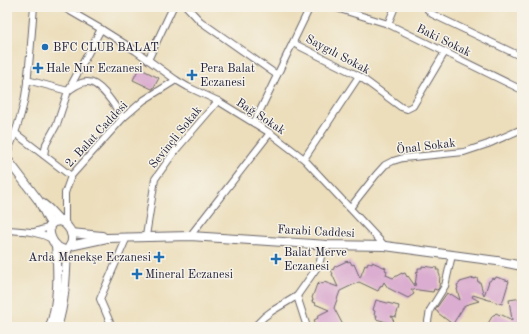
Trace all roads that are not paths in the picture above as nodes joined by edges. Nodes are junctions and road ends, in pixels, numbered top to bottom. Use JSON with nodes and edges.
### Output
{"nodes":[{"id":1,"x":34,"y":7,"type":"edge"},
{"id":2,"x":63,"y":7,"type":"edge"},
{"id":3,"x":174,"y":7,"type":"edge"},
{"id":4,"x":187,"y":7,"type":"edge"},
{"id":5,"x":310,"y":7,"type":"edge"},
{"id":6,"x":333,"y":7,"type":"edge"},
{"id":7,"x":395,"y":7,"type":"edge"},
{"id":8,"x":429,"y":7,"type":"edge"},
{"id":9,"x":388,"y":24,"type":"junction"},
{"id":10,"x":100,"y":29,"type":"junction"},
{"id":11,"x":293,"y":43,"type":"junction"},
{"id":12,"x":445,"y":52,"type":"junction"},
{"id":13,"x":522,"y":57,"type":"edge"},
{"id":14,"x":148,"y":60,"type":"junction"},
{"id":15,"x":277,"y":75,"type":"junction"},
{"id":16,"x":359,"y":76,"type":"junction"},
{"id":17,"x":27,"y":80,"type":"junction"},
{"id":18,"x":176,"y":80,"type":"junction"},
{"id":19,"x":522,"y":90,"type":"edge"},
{"id":20,"x":68,"y":91,"type":"junction"},
{"id":21,"x":218,"y":101,"type":"junction"},
{"id":22,"x":123,"y":118,"type":"junction"},
{"id":23,"x":254,"y":123,"type":"junction"},
{"id":24,"x":522,"y":129,"type":"edge"},
{"id":25,"x":15,"y":133,"type":"junction"},
{"id":26,"x":270,"y":133,"type":"junction"},
{"id":27,"x":7,"y":154,"type":"edge"},
{"id":28,"x":44,"y":155,"type":"junction"},
{"id":29,"x":7,"y":159,"type":"edge"},
{"id":30,"x":304,"y":159,"type":"junction"},
{"id":31,"x":71,"y":176,"type":"junction"},
{"id":32,"x":39,"y":201,"type":"junction"},
{"id":33,"x":350,"y":208,"type":"junction"},
{"id":34,"x":62,"y":222,"type":"junction"},
{"id":35,"x":51,"y":226,"type":"junction"},
{"id":36,"x":7,"y":230,"type":"edge"},
{"id":37,"x":34,"y":232,"type":"junction"},
{"id":38,"x":71,"y":233,"type":"junction"},
{"id":39,"x":146,"y":236,"type":"junction"},
{"id":40,"x":190,"y":236,"type":"junction"},
{"id":41,"x":127,"y":237,"type":"junction"},
{"id":42,"x":107,"y":238,"type":"junction"},
{"id":43,"x":54,"y":242,"type":"junction"},
{"id":44,"x":324,"y":244,"type":"junction"},
{"id":45,"x":385,"y":246,"type":"junction"},
{"id":46,"x":69,"y":248,"type":"junction"},
{"id":47,"x":452,"y":255,"type":"junction"},
{"id":48,"x":522,"y":266,"type":"edge"},
{"id":49,"x":297,"y":296,"type":"junction"},
{"id":50,"x":50,"y":327,"type":"edge"},
{"id":51,"x":57,"y":327,"type":"edge"},
{"id":52,"x":112,"y":327,"type":"edge"},
{"id":53,"x":254,"y":327,"type":"edge"},
{"id":54,"x":307,"y":327,"type":"edge"},
{"id":55,"x":427,"y":327,"type":"edge"}],
"edges":[{"from":1,"to":17,"type":"street"},
{"from":2,"to":10,"type":"street","name":"Bağ Sokak"},
{"from":3,"to":14,"type":"street"},
{"from":4,"to":15,"type":"street"},
{"from":5,"to":11,"type":"street"},
{"from":6,"to":9,"type":"street","name":"Baki Sokak"},
{"from":7,"to":9,"type":"street"},
{"from":8,"to":13,"type":"street"},
{"from":9,"to":12,"type":"street","name":"Baki Sokak"},
{"from":10,"to":14,"type":"street","name":"Bağ Sokak"},
{"from":10,"to":20,"type":"street"},
{"from":11,"to":15,"type":"street"},
{"from":11,"to":16,"type":"street","name":"Saygılı Sokak"},
{"from":12,"to":16,"type":"street","name":"Saygılı Sokak"},
{"from":12,"to":19,"type":"street","name":"Baki Sokak"},
{"from":14,"to":18,"type":"street","name":"Bağ Sokak"},
{"from":15,"to":23,"type":"street"},
{"from":16,"to":30,"type":"street"},
{"from":17,"to":20,"type":"street"},
{"from":17,"to":25,"type":"street"},
{"from":18,"to":21,"type":"street","name":"Bağ Sokak"},
{"from":18,"to":22,"type":"street","name":"2. Balat Caddesi"},
{"from":20,"to":22,"type":"street"},
{"from":20,"to":28,"type":"street"},
{"from":21,"to":23,"type":"street","name":"Bağ Sokak"},
{"from":21,"to":39,"type":"street","name":"Sevinçli Sokak"},
{"from":22,"to":31,"type":"street","name":"2. Balat Caddesi"},
{"from":23,"to":26,"type":"street","name":"Bağ Sokak"},
{"from":24,"to":33,"type":"street","name":"Önal Sokak"},
{"from":25,"to":27,"type":"street"},
{"from":25,"to":28,"type":"street"},
{"from":26,"to":30,"type":"street","name":"Bağ Sokak"},
{"from":26,"to":40,"type":"street"},
{"from":28,"to":31,"type":"street"},
{"from":29,"to":32,"type":"main road"},
{"from":30,"to":33,"type":"street","name":"Bağ Sokak"},
{"from":31,"to":34,"type":"street","name":"2. Balat Caddesi"},
{"from":32,"to":34,"type":"main road"},
{"from":32,"to":35,"type":"main road"},
{"from":33,"to":45,"type":"street","name":"Bağ Sokak"},
{"from":34,"to":35,"type":"main road"},
{"from":34,"to":38,"type":"main road"},
{"from":35,"to":37,"type":"street"},
{"from":35,"to":43,"type":"main road"},
{"from":36,"to":37,"type":"street"},
{"from":37,"to":43,"type":"street"},
{"from":38,"to":42,"type":"main road"},
{"from":38,"to":46,"type":"main road"},
{"from":39,"to":40,"type":"main road","name":"Farabi Caddesi"},
{"from":39,"to":41,"type":"main road","name":"Farabi Caddesi"},
{"from":40,"to":44,"type":"main road","name":"Farabi Caddesi"},
{"from":41,"to":42,"type":"main road","name":"Farabi Caddesi"},
{"from":41,"to":52,"type":"street"},
{"from":42,"to":46,"type":"main road"},
{"from":43,"to":46,"type":"main road"},
{"from":43,"to":50,"type":"main road"},
{"from":44,"to":45,"type":"main road","name":"Farabi Caddesi"},
{"from":44,"to":49,"type":"street"},
{"from":45,"to":47,"type":"main road","name":"Farabi Caddesi"},
{"from":46,"to":51,"type":"main road"},
{"from":47,"to":48,"type":"main road","name":"Farabi Caddesi"},
{"from":47,"to":55,"type":"street"},
{"from":49,"to":53,"type":"street"},
{"from":49,"to":54,"type":"street"}]}
